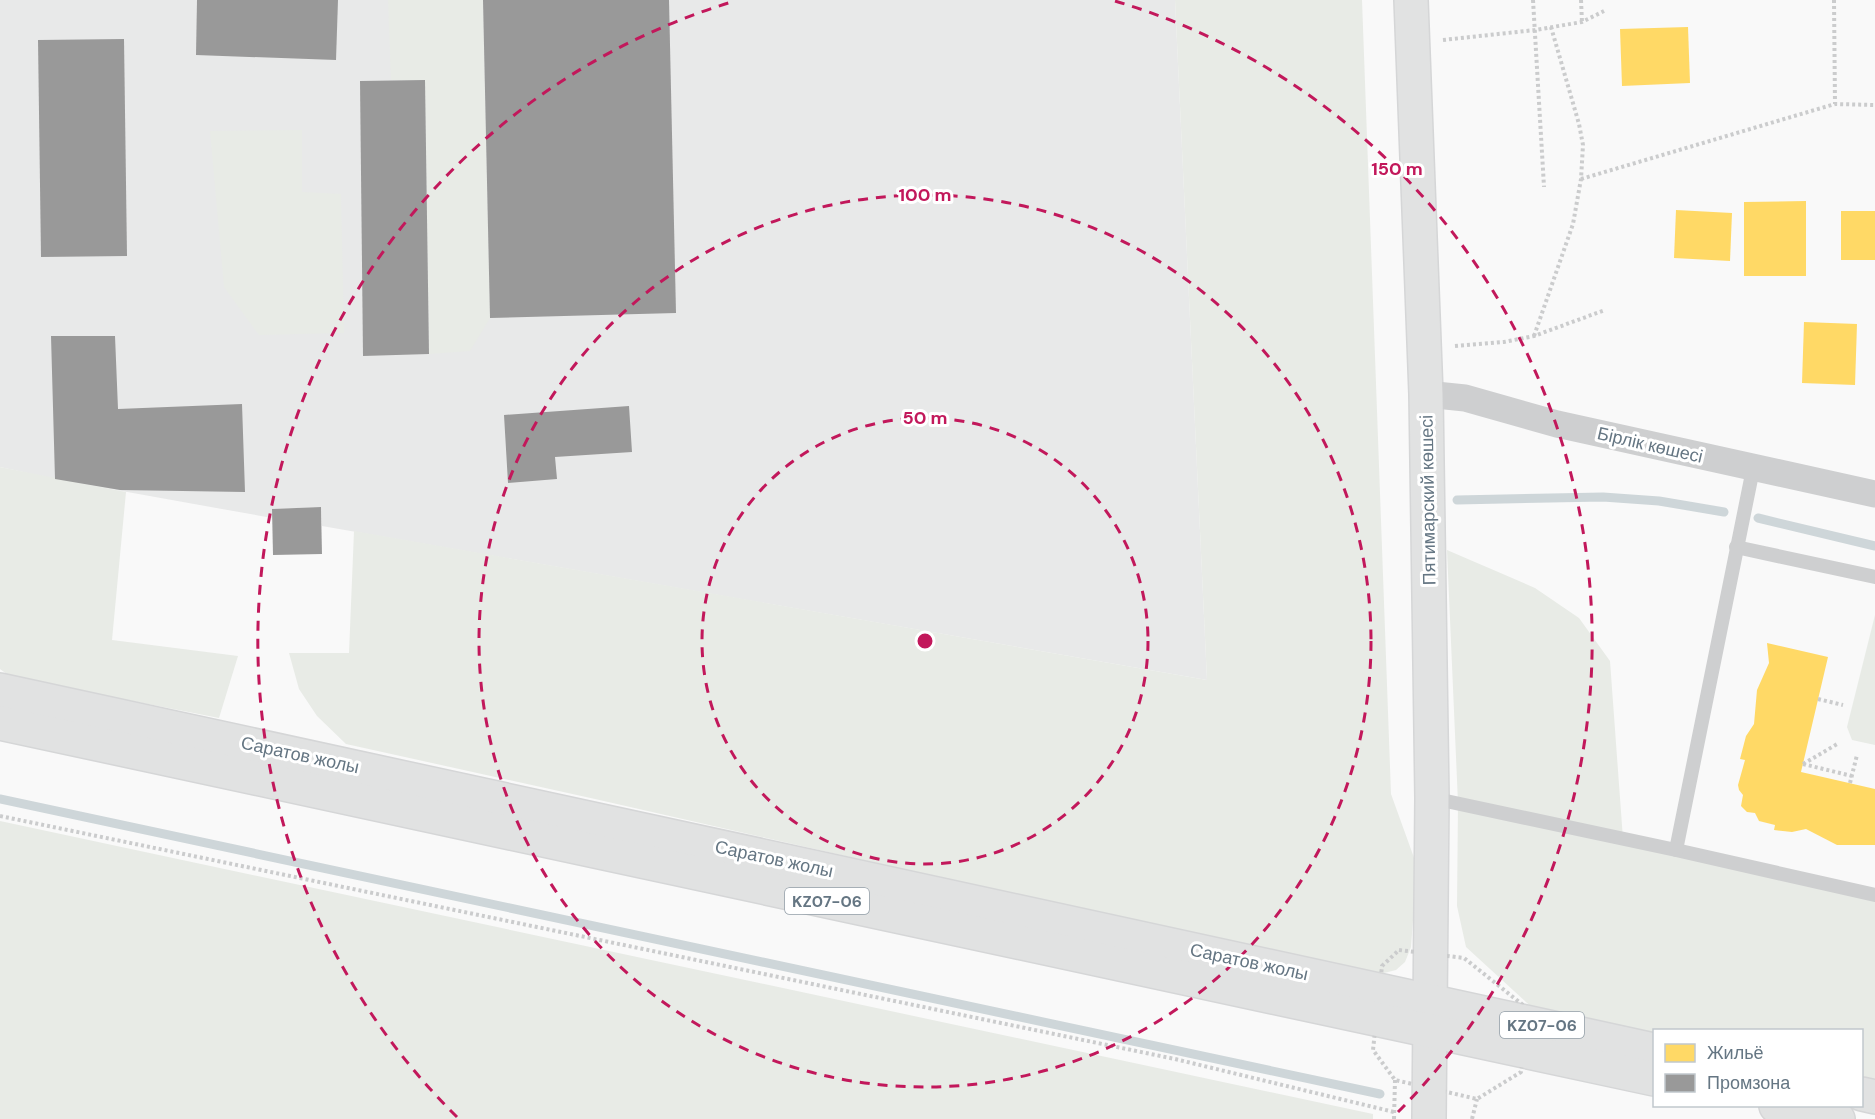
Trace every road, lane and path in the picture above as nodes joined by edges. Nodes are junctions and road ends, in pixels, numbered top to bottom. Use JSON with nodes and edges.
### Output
{"nodes":[{"id":1,"x":1411,"y":0,"type":"edge"},
{"id":2,"x":1533,"y":0,"type":"edge"},
{"id":3,"x":1581,"y":0,"type":"edge"},
{"id":4,"x":1834,"y":0,"type":"edge"},
{"id":5,"x":1604,"y":11,"type":"dead end"},
{"id":6,"x":1582,"y":22,"type":"junction"},
{"id":7,"x":1551,"y":27,"type":"junction"},
{"id":8,"x":1535,"y":30,"type":"junction"},
{"id":9,"x":1413,"y":43,"type":"junction"},
{"id":10,"x":1835,"y":104,"type":"junction"},
{"id":11,"x":1875,"y":105,"type":"edge"},
{"id":12,"x":1581,"y":179,"type":"junction"},
{"id":13,"x":1544,"y":187,"type":"dead end"},
{"id":14,"x":1605,"y":309,"type":"dead end"},
{"id":15,"x":1534,"y":336,"type":"junction"},
{"id":16,"x":1424,"y":346,"type":"junction"},
{"id":17,"x":1426,"y":394,"type":"junction"},
{"id":18,"x":1753,"y":469,"type":"junction"},
{"id":19,"x":1875,"y":494,"type":"edge"},
{"id":20,"x":1736,"y":547,"type":"junction"},
{"id":21,"x":1875,"y":577,"type":"edge"},
{"id":22,"x":0,"y":690,"type":"edge"},
{"id":23,"x":1818,"y":699,"type":"dead end"},
{"id":24,"x":1843,"y":705,"type":"dead end"},
{"id":25,"x":0,"y":723,"type":"edge"},
{"id":26,"x":1839,"y":743,"type":"dead end"},
{"id":27,"x":1857,"y":755,"type":"dead end"},
{"id":28,"x":1852,"y":776,"type":"junction"},
{"id":29,"x":1850,"y":783,"type":"dead end"},
{"id":30,"x":1432,"y":798,"type":"junction"},
{"id":31,"x":0,"y":816,"type":"edge"},
{"id":32,"x":1676,"y":850,"type":"junction"},
{"id":33,"x":1875,"y":895,"type":"edge"},
{"id":34,"x":1430,"y":1016,"type":"junction"},
{"id":35,"x":1653,"y":1050,"type":"edge"},
{"id":36,"x":1653,"y":1079,"type":"edge"},
{"id":37,"x":1395,"y":1080,"type":"dead end"},
{"id":38,"x":1477,"y":1099,"type":"dead end"},
{"id":39,"x":1781,"y":1107,"type":"edge"},
{"id":40,"x":1394,"y":1112,"type":"junction"},
{"id":41,"x":1394,"y":1119,"type":"edge"},
{"id":42,"x":1429,"y":1119,"type":"edge"},
{"id":43,"x":1472,"y":1119,"type":"edge"},
{"id":44,"x":1838,"y":1119,"type":"edge"}],
"edges":[{"from":1,"to":9,"type":"main road","name":"Пятимарский көшесі"},
{"from":2,"to":8,"type":"path"},
{"from":3,"to":6,"type":"path"},
{"from":4,"to":10,"type":"path"},
{"from":5,"to":6,"type":"path"},
{"from":6,"to":7,"type":"path"},
{"from":7,"to":8,"type":"path"},
{"from":7,"to":12,"type":"path"},
{"from":8,"to":9,"type":"path"},
{"from":8,"to":13,"type":"path"},
{"from":9,"to":16,"type":"main road","name":"Пятимарский көшесі"},
{"from":10,"to":11,"type":"path"},
{"from":10,"to":12,"type":"path"},
{"from":12,"to":15,"type":"path"},
{"from":14,"to":15,"type":"path"},
{"from":15,"to":16,"type":"path"},
{"from":16,"to":17,"type":"main road","name":"Пятимарский көшесі"},
{"from":17,"to":18,"type":"street","name":"Бірлік көшесі"},
{"from":17,"to":30,"type":"main road","name":"Пятимарский көшесі"},
{"from":18,"to":19,"type":"street","name":"Бірлік көшесі"},
{"from":18,"to":20,"type":"lane"},
{"from":20,"to":21,"type":"lane"},
{"from":20,"to":32,"type":"lane"},
{"from":22,"to":34,"type":"main road","name":"Саратов жолы","number":"KZ07-06"},
{"from":23,"to":24,"type":"path"},
{"from":25,"to":34,"type":"main road","name":"Саратов жолы","number":"KZ07-06"},
{"from":26,"to":28,"type":"path"},
{"from":27,"to":28,"type":"path"},
{"from":28,"to":29,"type":"path"},
{"from":30,"to":32,"type":"lane"},
{"from":30,"to":34,"type":"main road","name":"Пятимарский көшесі"},
{"from":31,"to":40,"type":"path"},
{"from":32,"to":33,"type":"lane"},
{"from":34,"to":35,"type":"main road","name":"Саратов жолы","number":"KZ07-06"},
{"from":34,"to":36,"type":"main road","name":"Саратов жолы","number":"KZ07-06"},
{"from":34,"to":42,"type":"main road","name":"Пятимарский көшесі"},
{"from":37,"to":40,"type":"path"},
{"from":38,"to":43,"type":"path"},
{"from":39,"to":44,"type":"main road"},
{"from":40,"to":41,"type":"path"}]}
